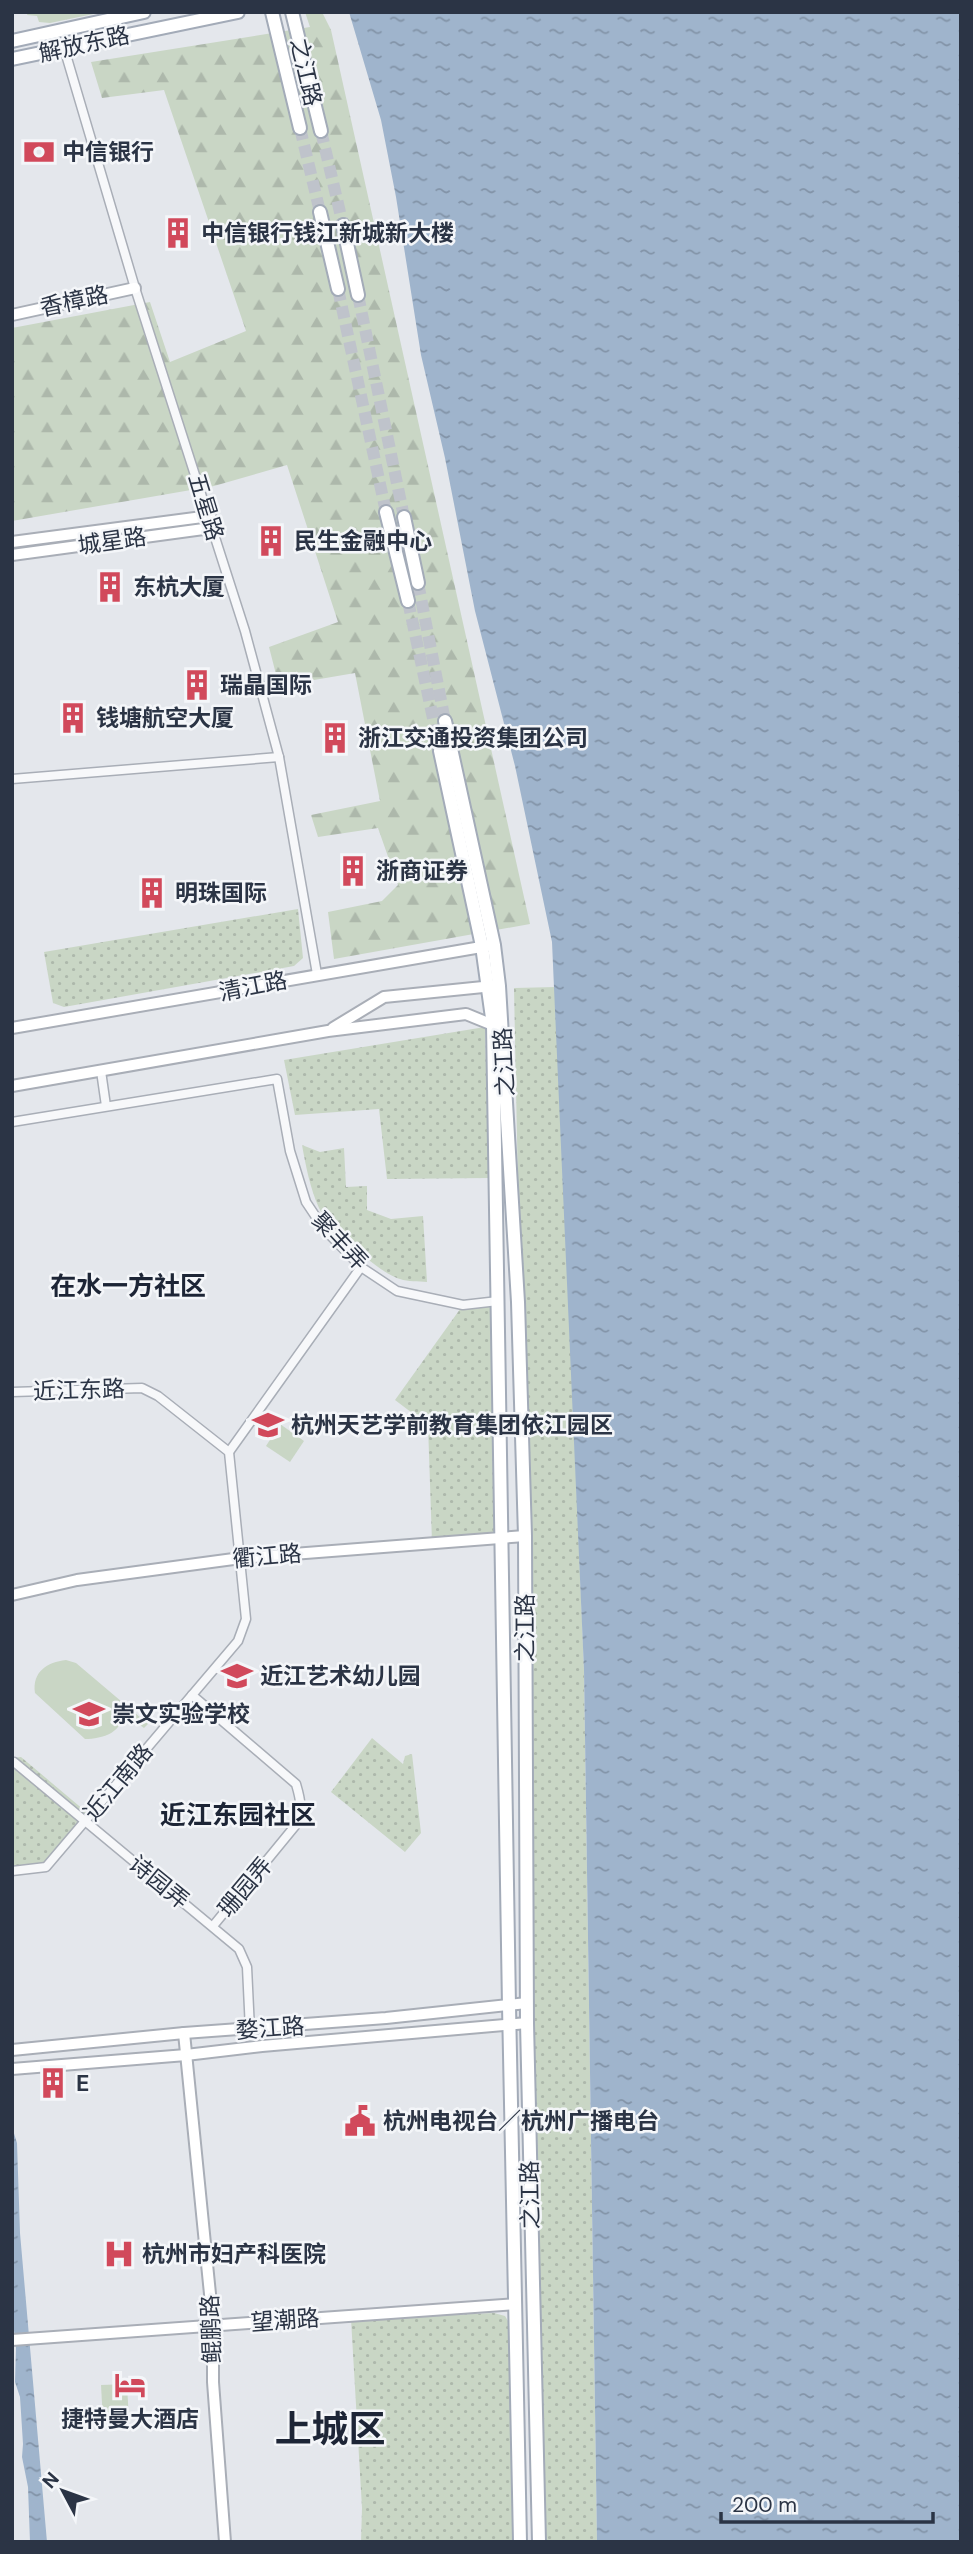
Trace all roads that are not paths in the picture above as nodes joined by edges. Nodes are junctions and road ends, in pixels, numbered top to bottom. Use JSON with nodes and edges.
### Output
{"nodes":[{"id":1,"x":144,"y":12,"type":"edge"},
{"id":2,"x":238,"y":12,"type":"edge"},
{"id":3,"x":272,"y":12,"type":"edge"},
{"id":4,"x":292,"y":12,"type":"edge"},
{"id":5,"x":12,"y":41,"type":"edge"},
{"id":6,"x":64,"y":48,"type":"junction"},
{"id":7,"x":12,"y":59,"type":"edge"},
{"id":8,"x":300,"y":128,"type":"tunnel mouth"},
{"id":9,"x":321,"y":131,"type":"tunnel mouth"},
{"id":10,"x":320,"y":212,"type":"tunnel mouth"},
{"id":11,"x":343,"y":225,"type":"tunnel mouth"},
{"id":12,"x":135,"y":288,"type":"junction"},
{"id":13,"x":338,"y":289,"type":"tunnel mouth"},
{"id":14,"x":358,"y":295,"type":"tunnel mouth"},
{"id":15,"x":12,"y":314,"type":"edge"},
{"id":16,"x":386,"y":512,"type":"tunnel mouth"},
{"id":17,"x":404,"y":517,"type":"tunnel mouth"},
{"id":18,"x":210,"y":522,"type":"junction"},
{"id":19,"x":12,"y":542,"type":"edge"},
{"id":20,"x":12,"y":555,"type":"edge"},
{"id":21,"x":418,"y":583,"type":"tunnel mouth"},
{"id":22,"x":408,"y":601,"type":"tunnel mouth"},
{"id":23,"x":445,"y":720,"type":"tunnel mouth"},
{"id":24,"x":440,"y":751,"type":"tunnel mouth"},
{"id":25,"x":279,"y":757,"type":"junction"},
{"id":26,"x":12,"y":779,"type":"edge"},
{"id":27,"x":488,"y":946,"type":"junction"},
{"id":28,"x":317,"y":974,"type":"junction"},
{"id":29,"x":494,"y":986,"type":"junction"},
{"id":30,"x":493,"y":1025,"type":"junction"},
{"id":31,"x":12,"y":1028,"type":"edge"},
{"id":32,"x":328,"y":1031,"type":"junction"},
{"id":33,"x":102,"y":1071,"type":"junction"},
{"id":34,"x":12,"y":1086,"type":"edge"},
{"id":35,"x":106,"y":1106,"type":"junction"},
{"id":36,"x":12,"y":1122,"type":"edge"},
{"id":37,"x":361,"y":1267,"type":"junction"},
{"id":38,"x":498,"y":1301,"type":"junction"},
{"id":39,"x":12,"y":1392,"type":"edge"},
{"id":40,"x":229,"y":1452,"type":"junction"},
{"id":41,"x":500,"y":1536,"type":"junction"},
{"id":42,"x":525,"y":1536,"type":"junction"},
{"id":43,"x":241,"y":1558,"type":"junction"},
{"id":44,"x":12,"y":1595,"type":"edge"},
{"id":45,"x":191,"y":1695,"type":"junction"},
{"id":46,"x":15,"y":1762,"type":"dead end"},
{"id":47,"x":84,"y":1821,"type":"junction"},
{"id":48,"x":12,"y":1871,"type":"edge"},
{"id":49,"x":213,"y":1926,"type":"junction"},
{"id":50,"x":527,"y":2003,"type":"junction"},
{"id":51,"x":509,"y":2006,"type":"junction"},
{"id":52,"x":527,"y":2023,"type":"junction"},
{"id":53,"x":510,"y":2024,"type":"junction"},
{"id":54,"x":250,"y":2030,"type":"junction"},
{"id":55,"x":184,"y":2033,"type":"junction"},
{"id":56,"x":12,"y":2050,"type":"edge"},
{"id":57,"x":186,"y":2055,"type":"junction"},
{"id":58,"x":12,"y":2068,"type":"edge"},
{"id":59,"x":516,"y":2304,"type":"junction"},
{"id":60,"x":213,"y":2325,"type":"junction"},
{"id":61,"x":12,"y":2340,"type":"edge"},
{"id":62,"x":225,"y":2542,"type":"edge"},
{"id":63,"x":520,"y":2542,"type":"edge"},
{"id":64,"x":539,"y":2542,"type":"edge"}],
"edges":[{"from":1,"to":5,"type":"main road","name":"解放东路"},
{"from":2,"to":6,"type":"main road","name":"解放东路"},
{"from":3,"to":8,"type":"main road","name":"之江路"},
{"from":4,"to":9,"type":"main road","name":"之江路"},
{"from":6,"to":7,"type":"main road","name":"解放东路"},
{"from":6,"to":12,"type":"street","name":"五星路"},
{"from":10,"to":13,"type":"main road"},
{"from":11,"to":14,"type":"main road"},
{"from":12,"to":15,"type":"main road","name":"香樟路"},
{"from":12,"to":18,"type":"street","name":"五星路"},
{"from":16,"to":22,"type":"main road"},
{"from":17,"to":21,"type":"main road"},
{"from":18,"to":19,"type":"main road","name":"城星路"},
{"from":18,"to":20,"type":"main road","name":"城星路"},
{"from":18,"to":25,"type":"street","name":"五星路"},
{"from":23,"to":27,"type":"main road","name":"之江路"},
{"from":24,"to":27,"type":"main road","name":"之江路"},
{"from":25,"to":26,"type":"street"},
{"from":25,"to":28,"type":"street","name":"五星路"},
{"from":27,"to":28,"type":"main road","name":"清江路"},
{"from":27,"to":29,"type":"main road","name":"之江路"},
{"from":28,"to":31,"type":"main road","name":"清江路"},
{"from":29,"to":30,"type":"main road","name":"之江路"},
{"from":29,"to":32,"type":"main road"},
{"from":29,"to":42,"type":"main road","name":"之江路"},
{"from":30,"to":32,"type":"main road"},
{"from":30,"to":38,"type":"main road","name":"之江路"},
{"from":32,"to":33,"type":"main road"},
{"from":33,"to":34,"type":"main road"},
{"from":33,"to":35,"type":"street"},
{"from":35,"to":36,"type":"street"},
{"from":35,"to":37,"type":"street","name":"聚丰弄"},
{"from":37,"to":38,"type":"street","name":"聚丰弄"},
{"from":37,"to":40,"type":"street"},
{"from":38,"to":41,"type":"main road","name":"之江路"},
{"from":39,"to":40,"type":"street","name":"近江东路"},
{"from":40,"to":43,"type":"street"},
{"from":41,"to":42,"type":"main road","name":"衢江路"},
{"from":41,"to":43,"type":"main road","name":"衢江路"},
{"from":41,"to":51,"type":"main road","name":"之江路"},
{"from":42,"to":50,"type":"main road","name":"之江路"},
{"from":43,"to":44,"type":"main road","name":"衢江路"},
{"from":43,"to":45,"type":"street","name":"近江南路"},
{"from":45,"to":47,"type":"street","name":"近江南路"},
{"from":45,"to":49,"type":"street","name":"珊园弄"},
{"from":46,"to":47,"type":"street","name":"诗园弄"},
{"from":47,"to":48,"type":"street","name":"近江南路"},
{"from":47,"to":49,"type":"street","name":"诗园弄"},
{"from":49,"to":54,"type":"street","name":"诗园弄"},
{"from":50,"to":51,"type":"main road","name":"婺江路"},
{"from":50,"to":52,"type":"main road","name":"之江路"},
{"from":51,"to":53,"type":"main road","name":"之江路"},
{"from":51,"to":54,"type":"main road","name":"婺江路"},
{"from":52,"to":53,"type":"main road","name":"婺江路"},
{"from":52,"to":64,"type":"main road","name":"之江路"},
{"from":53,"to":57,"type":"main road","name":"婺江路"},
{"from":53,"to":59,"type":"main road","name":"之江路"},
{"from":54,"to":55,"type":"main road","name":"婺江路"},
{"from":55,"to":56,"type":"main road","name":"婺江路"},
{"from":55,"to":57,"type":"main road","name":"鲲鹏路"},
{"from":57,"to":58,"type":"main road","name":"婺江路"},
{"from":57,"to":60,"type":"main road","name":"鲲鹏路"},
{"from":59,"to":60,"type":"main road","name":"望潮路"},
{"from":59,"to":63,"type":"main road","name":"之江路"},
{"from":60,"to":61,"type":"main road","name":"望潮路"},
{"from":60,"to":62,"type":"main road","name":"鲲鹏路"}]}
